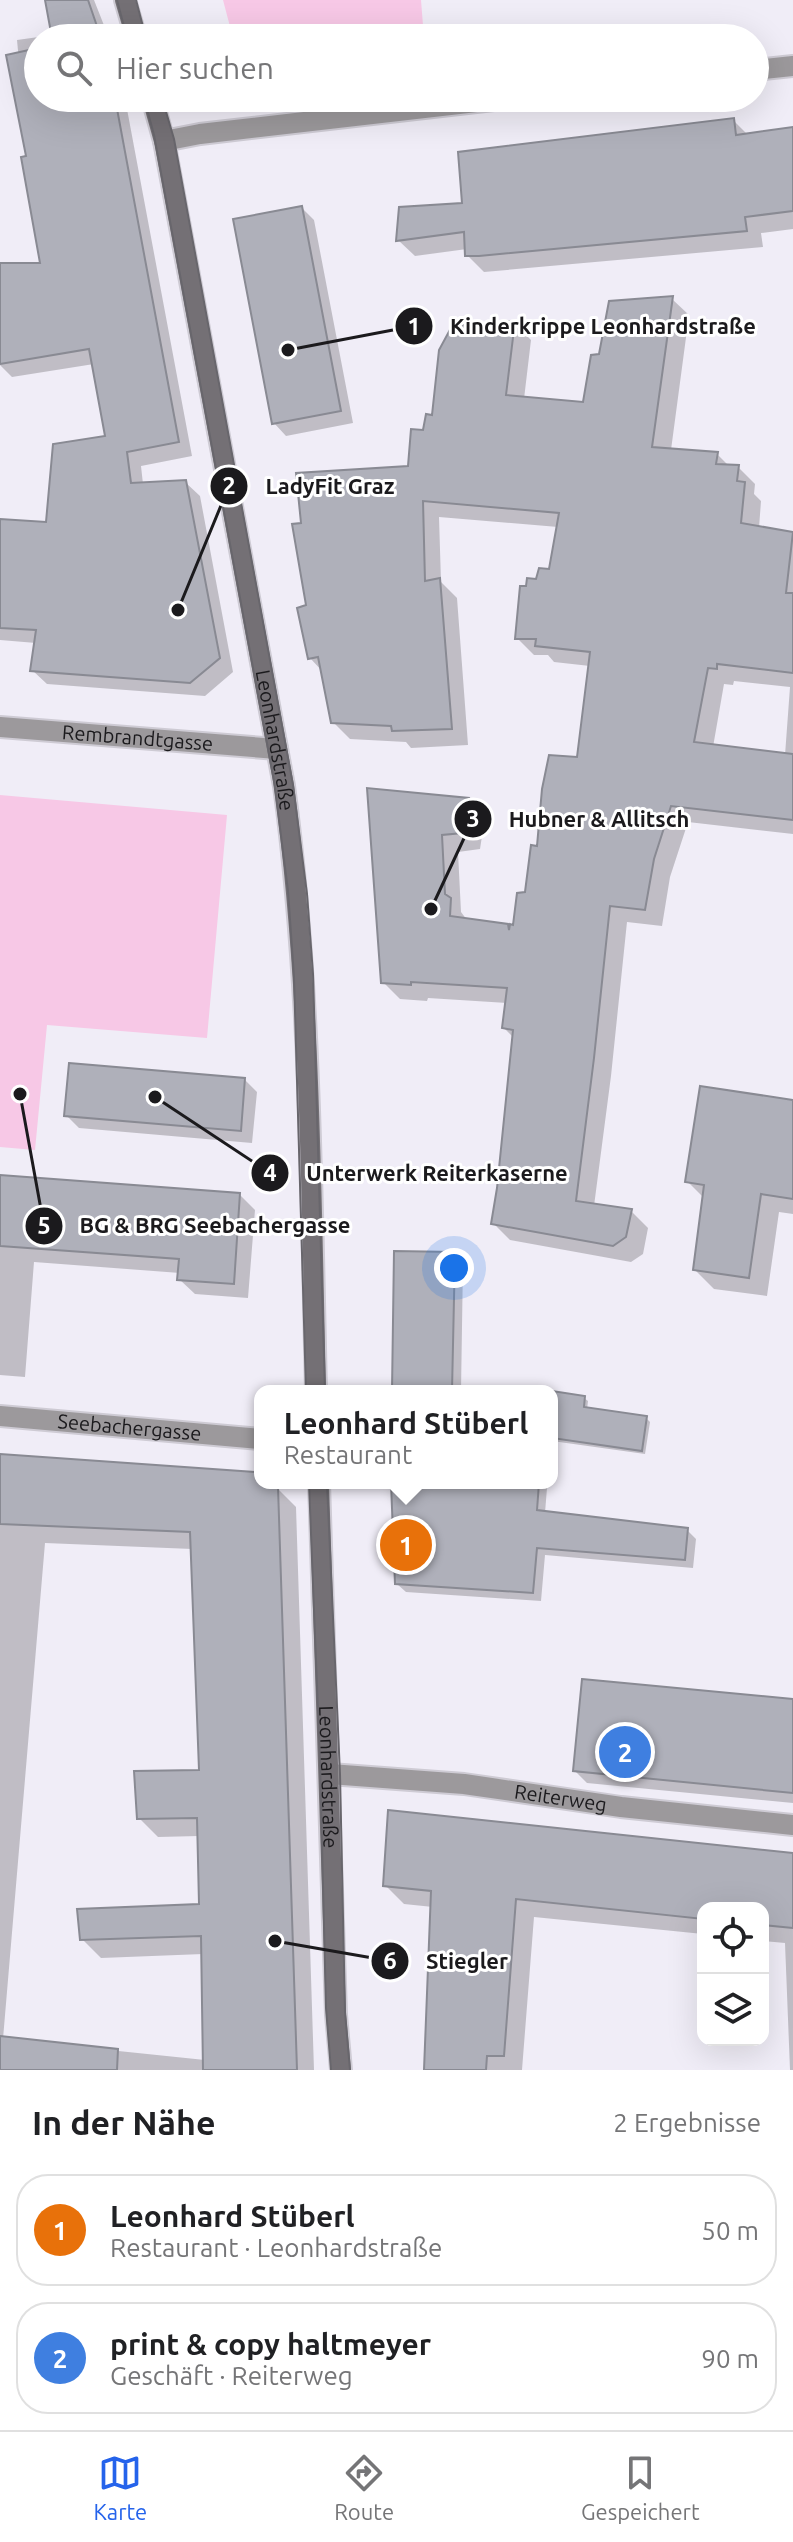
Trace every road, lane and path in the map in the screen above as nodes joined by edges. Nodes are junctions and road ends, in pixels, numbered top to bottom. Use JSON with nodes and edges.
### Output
{"nodes":[{"id":1,"x":125,"y":0,"type":"edge"},
{"id":2,"x":132,"y":24,"type":"edge"},
{"id":3,"x":793,"y":66,"type":"edge"},
{"id":4,"x":769,"y":69,"type":"edge"},
{"id":5,"x":156,"y":112,"type":"edge"},
{"id":6,"x":390,"y":112,"type":"edge"},
{"id":7,"x":164,"y":141,"type":"junction"},
{"id":8,"x":0,"y":727,"type":"edge"},
{"id":9,"x":277,"y":749,"type":"junction"},
{"id":10,"x":316,"y":1385,"type":"edge"},
{"id":11,"x":0,"y":1416,"type":"edge"},
{"id":12,"x":254,"y":1438,"type":"edge"},
{"id":13,"x":319,"y":1489,"type":"edge"},
{"id":14,"x":330,"y":1774,"type":"junction"},
{"id":15,"x":793,"y":1825,"type":"edge"},
{"id":16,"x":341,"y":2070,"type":"edge"}],
"edges":[{"from":1,"to":2,"type":"main road"},
{"from":3,"to":4,"type":"street"},
{"from":5,"to":7,"type":"main road","name":"Leonhardstraße"},
{"from":6,"to":7,"type":"street"},
{"from":7,"to":9,"type":"main road","name":"Leonhardstraße"},
{"from":8,"to":9,"type":"street","name":"Rembrandtgasse"},
{"from":9,"to":10,"type":"main road","name":"Leonhardstraße"},
{"from":11,"to":12,"type":"street","name":"Seebachergasse"},
{"from":13,"to":14,"type":"main road","name":"Leonhardstraße"},
{"from":14,"to":15,"type":"street","name":"Reiterweg"},
{"from":14,"to":16,"type":"main road","name":"Leonhardstraße"}]}
